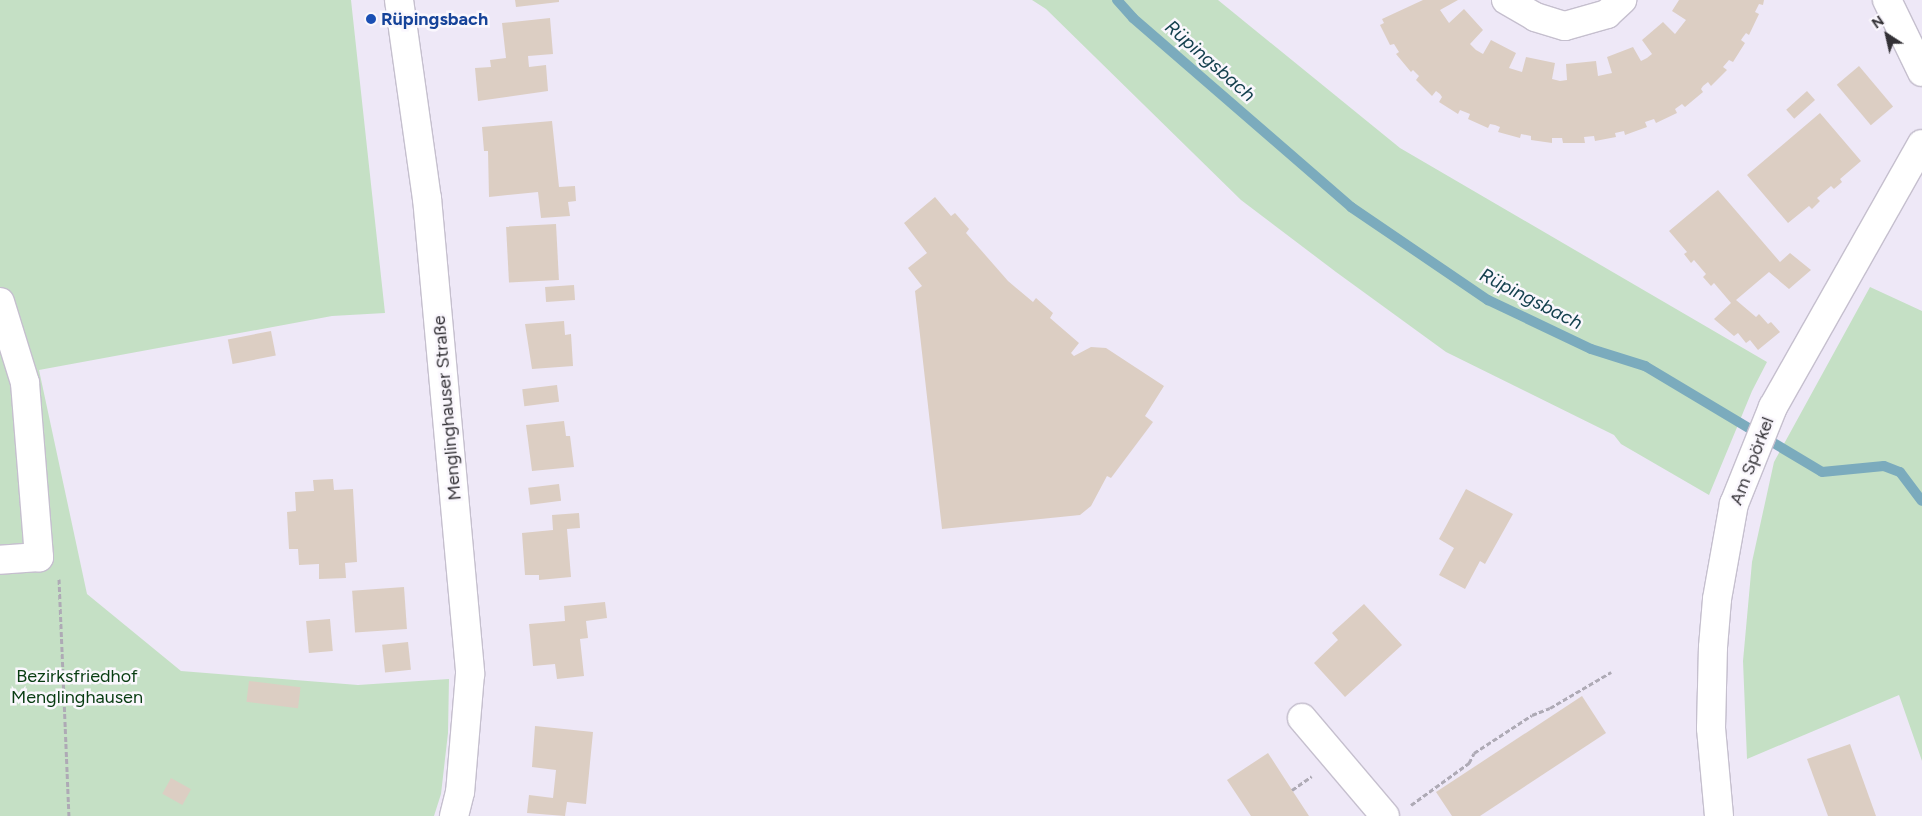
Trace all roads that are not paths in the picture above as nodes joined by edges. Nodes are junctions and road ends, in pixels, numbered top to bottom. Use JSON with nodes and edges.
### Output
{"nodes":[{"id":1,"x":399,"y":0,"type":"edge"},
{"id":2,"x":1506,"y":0,"type":"edge"},
{"id":3,"x":1622,"y":0,"type":"edge"},
{"id":4,"x":1887,"y":0,"type":"edge"},
{"id":5,"x":1922,"y":72,"type":"edge"},
{"id":6,"x":1922,"y":144,"type":"edge"},
{"id":7,"x":0,"y":302,"type":"edge"},
{"id":8,"x":0,"y":560,"type":"edge"},
{"id":9,"x":1302,"y":718,"type":"dead end"},
{"id":10,"x":1394,"y":813,"type":"edge"},
{"id":11,"x":1716,"y":815,"type":"edge"},
{"id":12,"x":454,"y":816,"type":"edge"}],
"edges":[{"from":1,"to":12,"type":"street","name":"Menglinghauser Straße"},
{"from":2,"to":3,"type":"street"},
{"from":4,"to":5,"type":"street"},
{"from":6,"to":11,"type":"street","name":"Am Spörkel"},
{"from":7,"to":8,"type":"street"},
{"from":9,"to":10,"type":"street"}]}
